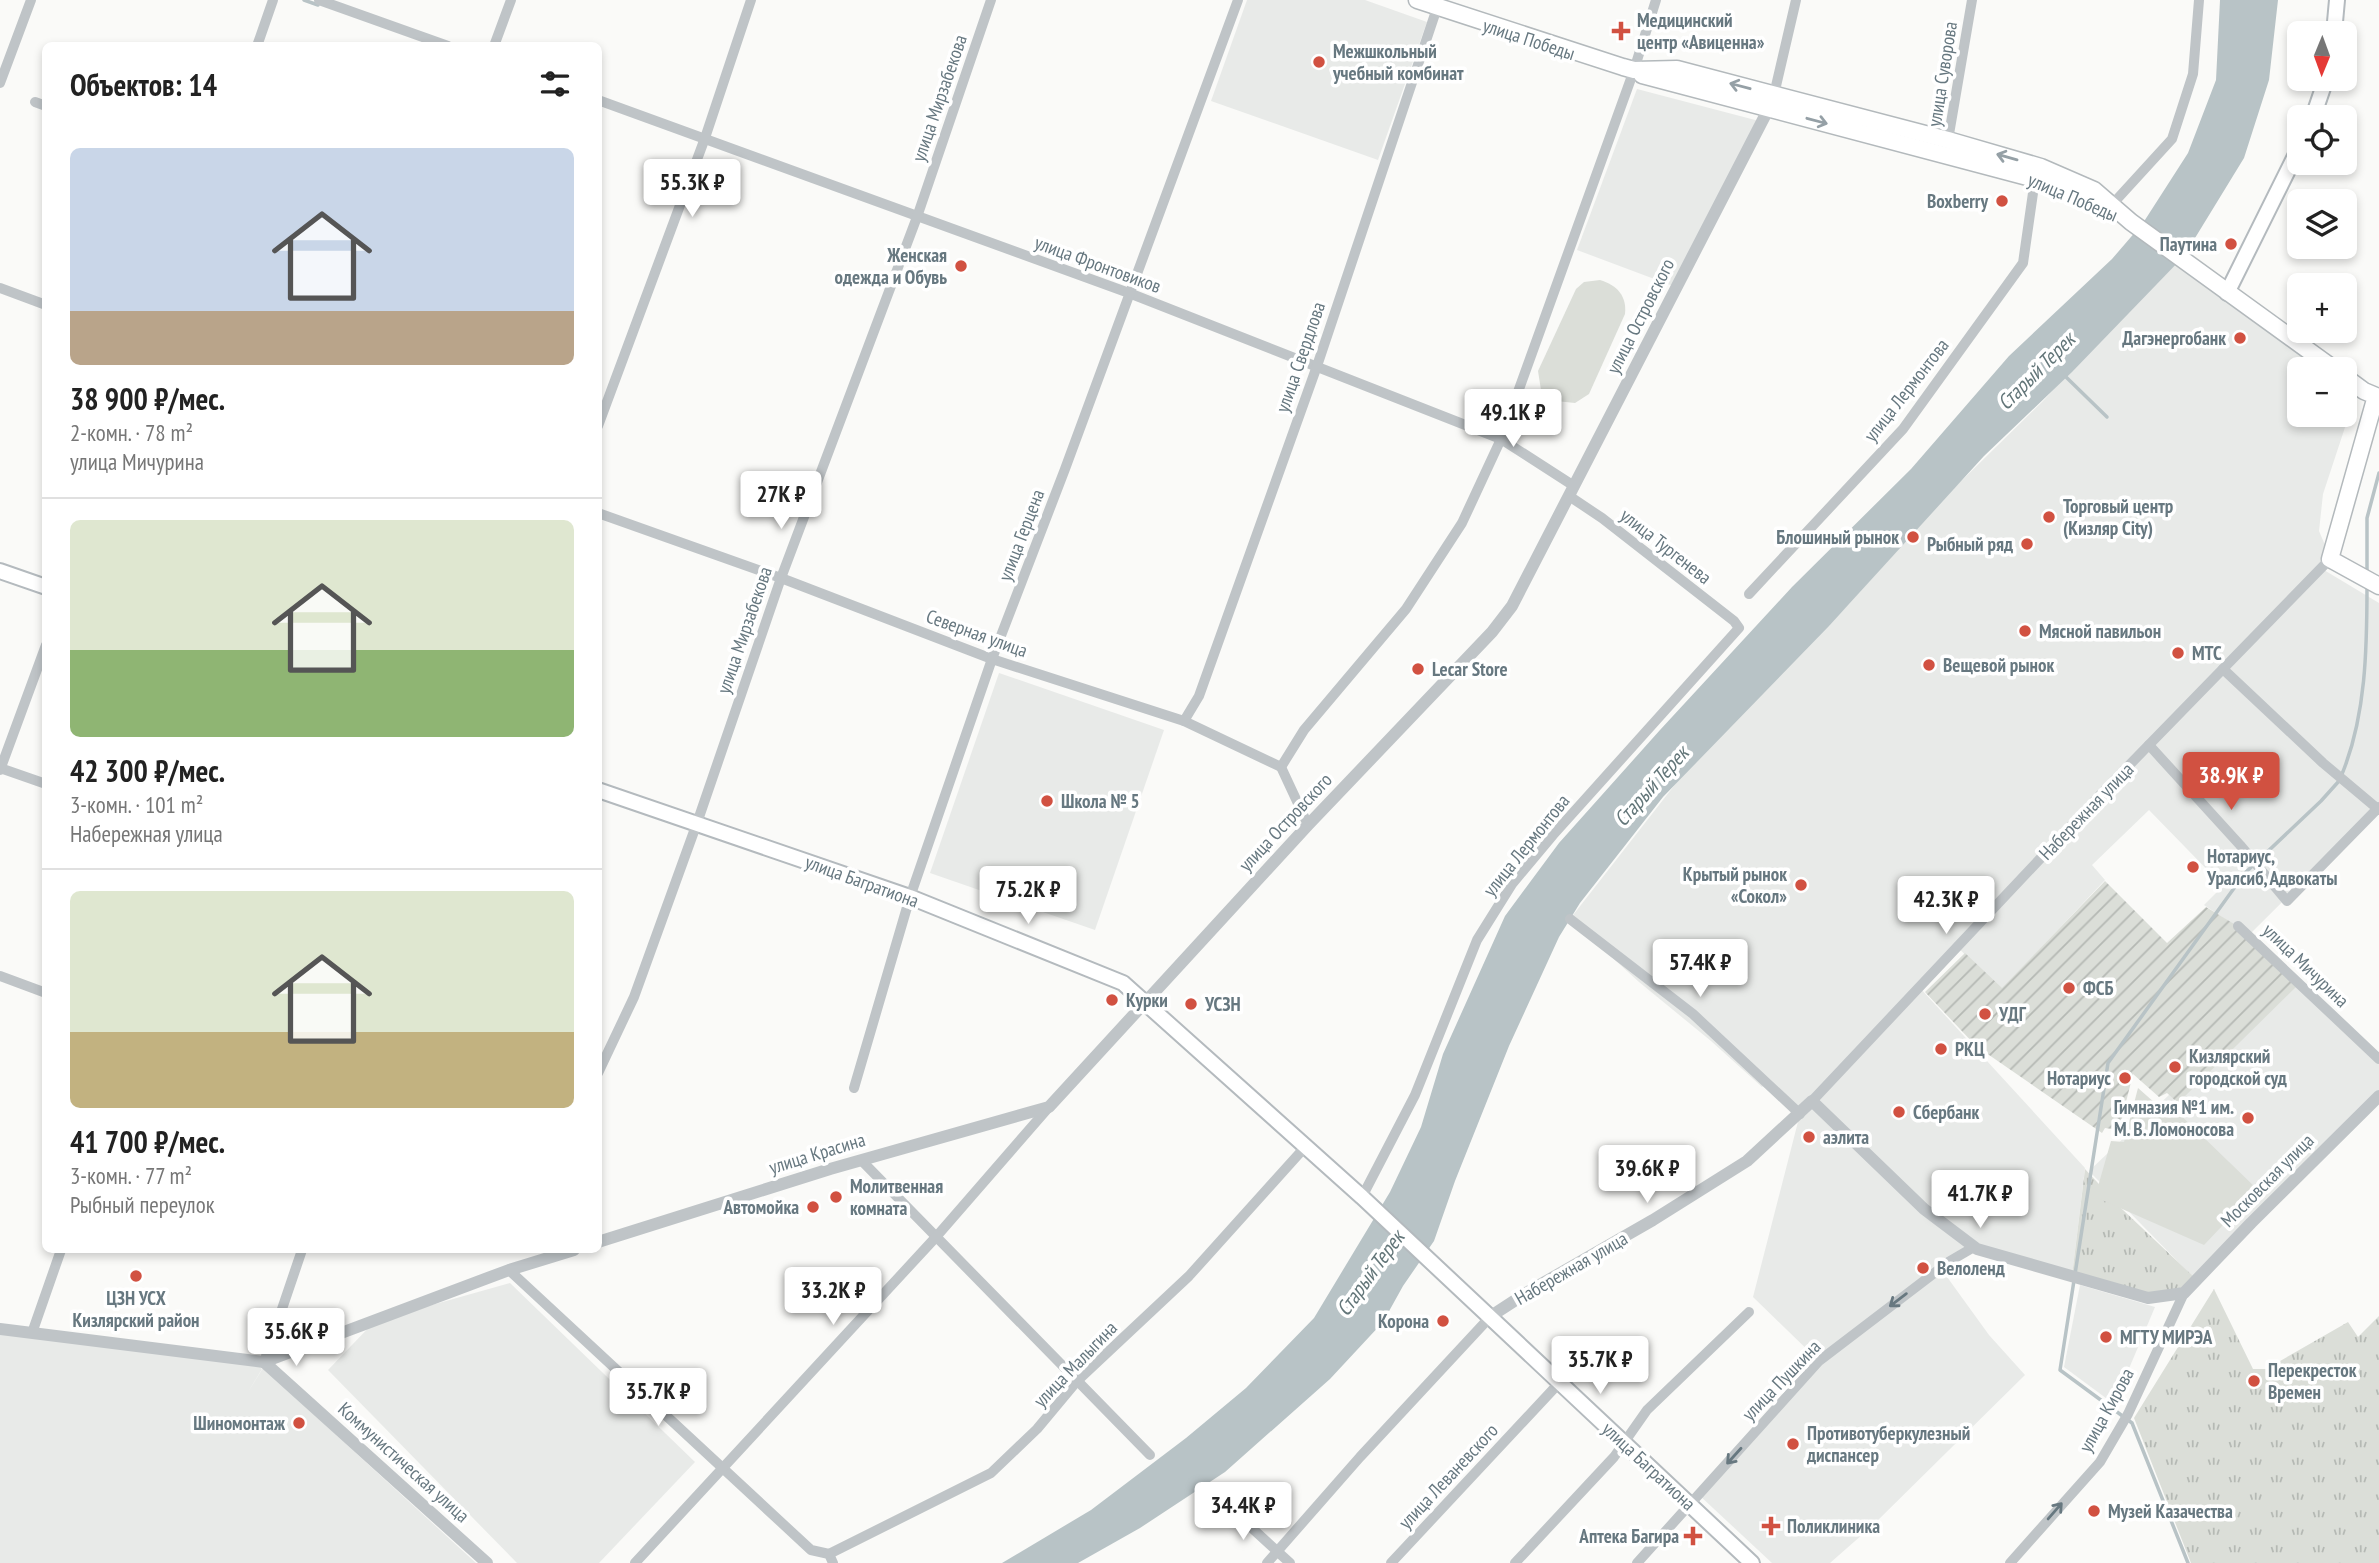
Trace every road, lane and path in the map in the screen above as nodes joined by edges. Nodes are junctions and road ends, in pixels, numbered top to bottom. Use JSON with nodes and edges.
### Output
{"nodes":[{"id":1,"x":31,"y":0,"type":"edge"},
{"id":2,"x":273,"y":0,"type":"edge"},
{"id":3,"x":319,"y":0,"type":"edge"},
{"id":4,"x":510,"y":0,"type":"edge"},
{"id":5,"x":751,"y":0,"type":"edge"},
{"id":6,"x":991,"y":0,"type":"edge"},
{"id":7,"x":1238,"y":0,"type":"edge"},
{"id":8,"x":1410,"y":0,"type":"edge"},
{"id":9,"x":1417,"y":0,"type":"edge"},
{"id":10,"x":1656,"y":0,"type":"edge"},
{"id":11,"x":1796,"y":0,"type":"edge"},
{"id":12,"x":1972,"y":0,"type":"edge"},
{"id":13,"x":2199,"y":0,"type":"edge"},
{"id":14,"x":2337,"y":0,"type":"edge"},
{"id":15,"x":1438,"y":6,"type":"edge"},
{"id":16,"x":2335,"y":21,"type":"edge"},
{"id":17,"x":258,"y":42,"type":"edge"},
{"id":18,"x":437,"y":42,"type":"edge"},
{"id":19,"x":495,"y":42,"type":"edge"},
{"id":20,"x":1633,"y":71,"type":"junction"},
{"id":21,"x":0,"y":83,"type":"edge"},
{"id":22,"x":602,"y":101,"type":"edge"},
{"id":23,"x":1772,"y":102,"type":"junction"},
{"id":24,"x":705,"y":138,"type":"junction"},
{"id":25,"x":1947,"y":147,"type":"junction"},
{"id":26,"x":2287,"y":172,"type":"edge"},
{"id":27,"x":2035,"y":179,"type":"junction"},
{"id":28,"x":2110,"y":207,"type":"junction"},
{"id":29,"x":917,"y":217,"type":"junction"},
{"id":30,"x":0,"y":288,"type":"edge"},
{"id":31,"x":1129,"y":293,"type":"junction"},
{"id":32,"x":2227,"y":293,"type":"junction"},
{"id":33,"x":42,"y":304,"type":"edge"},
{"id":34,"x":2317,"y":357,"type":"edge"},
{"id":35,"x":1317,"y":366,"type":"junction"},
{"id":36,"x":2357,"y":386,"type":"edge"},
{"id":37,"x":2377,"y":389,"type":"edge"},
{"id":38,"x":602,"y":415,"type":"edge"},
{"id":39,"x":1501,"y":439,"type":"junction"},
{"id":40,"x":1571,"y":491,"type":"junction"},
{"id":41,"x":602,"y":514,"type":"edge"},
{"id":42,"x":2330,"y":559,"type":"junction"},
{"id":43,"x":0,"y":571,"type":"edge"},
{"id":44,"x":780,"y":578,"type":"junction"},
{"id":45,"x":42,"y":586,"type":"edge"},
{"id":46,"x":2379,"y":586,"type":"edge"},
{"id":47,"x":1749,"y":594,"type":"dead end"},
{"id":48,"x":1739,"y":628,"type":"joint"},
{"id":49,"x":42,"y":656,"type":"edge"},
{"id":50,"x":992,"y":659,"type":"junction"},
{"id":51,"x":2223,"y":669,"type":"junction"},
{"id":52,"x":1184,"y":721,"type":"junction"},
{"id":53,"x":2149,"y":744,"type":"junction"},
{"id":54,"x":1281,"y":767,"type":"junction"},
{"id":55,"x":0,"y":769,"type":"edge"},
{"id":56,"x":42,"y":783,"type":"edge"},
{"id":57,"x":602,"y":791,"type":"edge"},
{"id":58,"x":2378,"y":808,"type":"edge"},
{"id":59,"x":697,"y":823,"type":"junction"},
{"id":60,"x":1308,"y":825,"type":"junction"},
{"id":61,"x":910,"y":897,"type":"junction"},
{"id":62,"x":1570,"y":919,"type":"dead end"},
{"id":63,"x":2238,"y":926,"type":"dead end"},
{"id":64,"x":0,"y":976,"type":"edge"},
{"id":65,"x":42,"y":992,"type":"edge"},
{"id":66,"x":1145,"y":1002,"type":"junction"},
{"id":67,"x":2379,"y":1059,"type":"edge"},
{"id":68,"x":602,"y":1065,"type":"edge"},
{"id":69,"x":854,"y":1088,"type":"dead end"},
{"id":70,"x":2379,"y":1096,"type":"edge"},
{"id":71,"x":1812,"y":1101,"type":"junction"},
{"id":72,"x":1049,"y":1107,"type":"junction"},
{"id":73,"x":1800,"y":1114,"type":"junction"},
{"id":74,"x":1306,"y":1146,"type":"junction"},
{"id":75,"x":861,"y":1160,"type":"junction"},
{"id":76,"x":1367,"y":1202,"type":"junction"},
{"id":77,"x":936,"y":1237,"type":"junction"},
{"id":78,"x":602,"y":1241,"type":"edge"},
{"id":79,"x":1974,"y":1247,"type":"junction"},
{"id":80,"x":60,"y":1253,"type":"edge"},
{"id":81,"x":301,"y":1253,"type":"edge"},
{"id":82,"x":564,"y":1253,"type":"edge"},
{"id":83,"x":509,"y":1270,"type":"junction"},
{"id":84,"x":2184,"y":1293,"type":"junction"},
{"id":85,"x":1749,"y":1312,"type":"dead end"},
{"id":86,"x":1491,"y":1316,"type":"junction"},
{"id":87,"x":0,"y":1329,"type":"edge"},
{"id":88,"x":32,"y":1333,"type":"junction"},
{"id":89,"x":264,"y":1362,"type":"junction"},
{"id":90,"x":1077,"y":1381,"type":"junction"},
{"id":91,"x":1560,"y":1382,"type":"junction"},
{"id":92,"x":1624,"y":1442,"type":"junction"},
{"id":93,"x":1150,"y":1455,"type":"dead end"},
{"id":94,"x":724,"y":1468,"type":"junction"},
{"id":95,"x":1217,"y":1497,"type":"dead end"},
{"id":96,"x":1690,"y":1505,"type":"junction"},
{"id":97,"x":1277,"y":1551,"type":"junction"},
{"id":98,"x":831,"y":1559,"type":"edge"},
{"id":99,"x":487,"y":1563,"type":"edge"},
{"id":100,"x":635,"y":1563,"type":"edge"},
{"id":101,"x":1267,"y":1563,"type":"edge"},
{"id":102,"x":1290,"y":1563,"type":"edge"},
{"id":103,"x":1391,"y":1563,"type":"edge"},
{"id":104,"x":1516,"y":1563,"type":"edge"},
{"id":105,"x":1637,"y":1563,"type":"edge"},
{"id":106,"x":1752,"y":1563,"type":"edge"},
{"id":107,"x":2010,"y":1563,"type":"edge"}],
"edges":[{"from":1,"to":21,"type":"street"},
{"from":2,"to":17,"type":"street"},
{"from":3,"to":18,"type":"street"},
{"from":4,"to":19,"type":"street"},
{"from":5,"to":24,"type":"street"},
{"from":6,"to":29,"type":"street","name":"улица Мирзабекова"},
{"from":7,"to":31,"type":"street","name":"улица Герцена"},
{"from":8,"to":15,"type":"main road","name":"улица Победы"},
{"from":9,"to":15,"type":"main road","name":"улица Победы"},
{"from":10,"to":20,"type":"street","name":"улица Островского"},
{"from":11,"to":23,"type":"street","name":"улица Островского"},
{"from":12,"to":25,"type":"street","name":"улица Суворова"},
{"from":13,"to":28,"type":"street"},
{"from":14,"to":16,"type":"main road"},
{"from":15,"to":20,"type":"main road","name":"улица Победы"},
{"from":15,"to":35,"type":"street","name":"улица Свердлова"},
{"from":20,"to":23,"type":"main road","name":"улица Победы"},
{"from":20,"to":39,"type":"street","name":"улица Островского"},
{"from":22,"to":24,"type":"street","name":"улица Фронтовиков"},
{"from":23,"to":25,"type":"main road","name":"улица Победы"},
{"from":23,"to":40,"type":"street","name":"улица Островского"},
{"from":24,"to":29,"type":"street","name":"улица Фронтовиков"},
{"from":24,"to":38,"type":"street"},
{"from":25,"to":27,"type":"main road","name":"улица Победы"},
{"from":28,"to":25,"type":"main road","name":"улица Победы","one_way":true},
{"from":26,"to":32,"type":"main road"},
{"from":27,"to":28,"type":"main road","name":"улица Победы"},
{"from":27,"to":47,"type":"street","name":"улица Лермонтова"},
{"from":28,"to":32,"type":"main road","name":"улица Победы"},
{"from":29,"to":31,"type":"street","name":"улица Фронтовиков"},
{"from":29,"to":44,"type":"street","name":"улица Мирзабекова"},
{"from":30,"to":33,"type":"street"},
{"from":31,"to":35,"type":"street","name":"улица Фронтовиков"},
{"from":31,"to":50,"type":"street","name":"улица Герцена"},
{"from":32,"to":34,"type":"main road","name":"улица Победы"},
{"from":35,"to":39,"type":"street","name":"улица Фронтовиков"},
{"from":35,"to":52,"type":"street","name":"улица Свердлова"},
{"from":36,"to":37,"type":"main road"},
{"from":37,"to":42,"type":"main road","name":"Набережная улица"},
{"from":39,"to":40,"type":"street","name":"улица Фронтовиков"},
{"from":39,"to":54,"type":"street","name":"улица Островского"},
{"from":40,"to":48,"type":"street","name":"улица Тургенева"},
{"from":40,"to":60,"type":"street","name":"улица Островского"},
{"from":41,"to":44,"type":"street","name":"Северная улица"},
{"from":42,"to":46,"type":"main road"},
{"from":42,"to":51,"type":"street","name":"Набережная улица"},
{"from":43,"to":45,"type":"main road"},
{"from":44,"to":50,"type":"street","name":"Северная улица"},
{"from":44,"to":59,"type":"street","name":"улица Мирзабекова"},
{"from":48,"to":76,"type":"street","name":"улица Лермонтова"},
{"from":49,"to":55,"type":"street"},
{"from":50,"to":52,"type":"street","name":"Северная улица"},
{"from":50,"to":61,"type":"street","name":"улица Герцена"},
{"from":51,"to":53,"type":"street","name":"Набережная улица"},
{"from":51,"to":58,"type":"street"},
{"from":52,"to":54,"type":"street","name":"Северная улица"},
{"from":53,"to":58,"type":"street","name":"улица Мичурина"},
{"from":53,"to":71,"type":"street","name":"Набережная улица"},
{"from":54,"to":60,"type":"street"},
{"from":55,"to":56,"type":"street"},
{"from":57,"to":59,"type":"main road","name":"улица Багратиона"},
{"from":59,"to":61,"type":"main road","name":"улица Багратиона"},
{"from":59,"to":68,"type":"street","name":"улица Мирзабекова"},
{"from":60,"to":66,"type":"street","name":"улица Островского"},
{"from":61,"to":66,"type":"main road","name":"улица Багратиона"},
{"from":61,"to":69,"type":"street","name":"улица Герцена"},
{"from":62,"to":73,"type":"street"},
{"from":63,"to":67,"type":"street","name":"улица Мичурина"},
{"from":64,"to":65,"type":"street"},
{"from":66,"to":72,"type":"street","name":"улица Островского"},
{"from":66,"to":74,"type":"main road","name":"улица Багратиона"},
{"from":70,"to":84,"type":"street","name":"Московская улица"},
{"from":71,"to":73,"type":"street","name":"Набережная улица"},
{"from":71,"to":79,"type":"street"},
{"from":72,"to":75,"type":"street","name":"улица Красина"},
{"from":72,"to":77,"type":"street","name":"улица Островского"},
{"from":73,"to":86,"type":"street","name":"Набережная улица"},
{"from":74,"to":76,"type":"main road","name":"улица Багратиона"},
{"from":74,"to":90,"type":"street","name":"улица Малыгина"},
{"from":75,"to":77,"type":"street"},
{"from":75,"to":78,"type":"street","name":"улица Красина"},
{"from":76,"to":86,"type":"main road","name":"улица Багратиона"},
{"from":77,"to":90,"type":"street"},
{"from":77,"to":94,"type":"street","name":"улица Островского"},
{"from":79,"to":84,"type":"street"},
{"from":79,"to":96,"type":"street","name":"улица Пушкина","one_way":true},
{"from":80,"to":88,"type":"street"},
{"from":81,"to":89,"type":"street"},
{"from":82,"to":83,"type":"street"},
{"from":83,"to":89,"type":"street"},
{"from":83,"to":94,"type":"street"},
{"from":107,"to":84,"type":"street","name":"улица Кирова","one_way":true},
{"from":85,"to":92,"type":"street"},
{"from":86,"to":91,"type":"main road","name":"улица Багратиона"},
{"from":86,"to":97,"type":"street"},
{"from":87,"to":88,"type":"street"},
{"from":88,"to":89,"type":"street"},
{"from":89,"to":99,"type":"street","name":"Коммунистическая улица"},
{"from":90,"to":93,"type":"street"},
{"from":90,"to":98,"type":"street","name":"улица Малыгина"},
{"from":91,"to":92,"type":"main road","name":"улица Багратиона"},
{"from":91,"to":103,"type":"street","name":"улица Леваневского"},
{"from":92,"to":96,"type":"main road","name":"улица Багратиона"},
{"from":92,"to":104,"type":"street"},
{"from":94,"to":98,"type":"street"},
{"from":94,"to":100,"type":"street","name":"улица Островского"},
{"from":95,"to":97,"type":"street"},
{"from":96,"to":105,"type":"street","name":"улица Пушкина"},
{"from":96,"to":106,"type":"main road","name":"улица Багратиона"},
{"from":97,"to":101,"type":"street"},
{"from":97,"to":102,"type":"street"}]}
